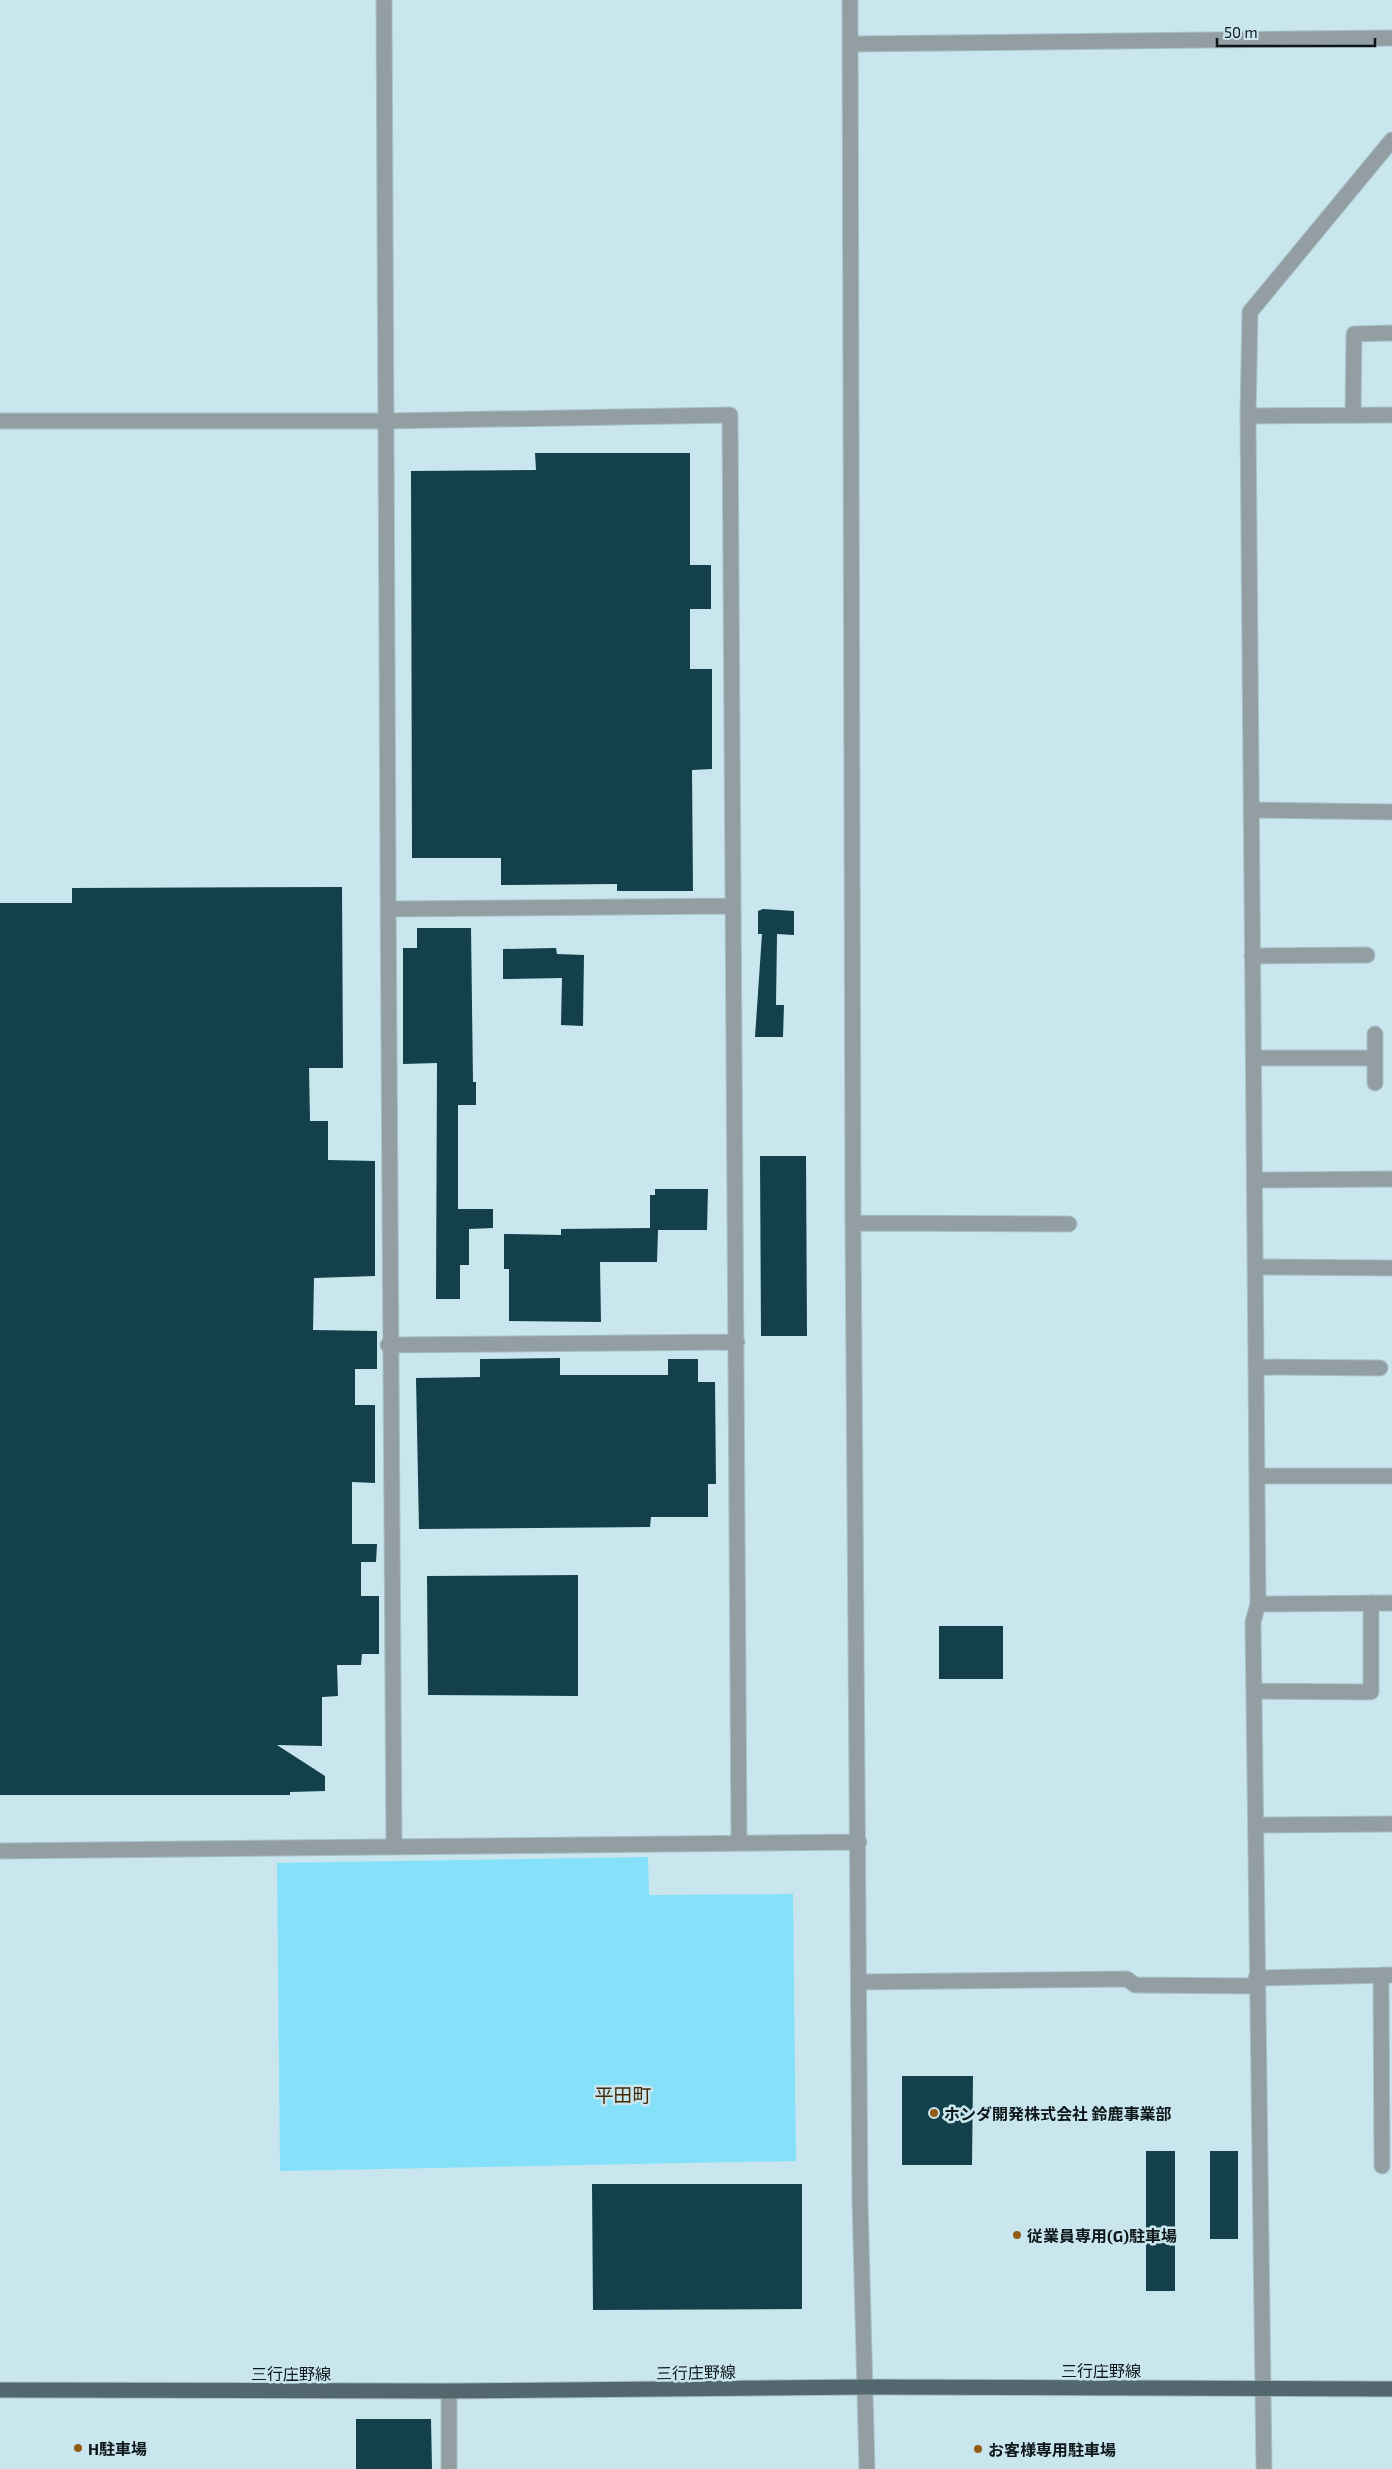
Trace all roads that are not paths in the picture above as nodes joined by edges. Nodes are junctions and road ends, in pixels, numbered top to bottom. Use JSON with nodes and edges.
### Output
{"nodes":[{"id":1,"x":384,"y":0,"type":"edge"},
{"id":2,"x":850,"y":0,"type":"edge"},
{"id":3,"x":1392,"y":38,"type":"edge"},
{"id":4,"x":850,"y":44,"type":"junction"},
{"id":5,"x":1392,"y":140,"type":"edge"},
{"id":6,"x":1392,"y":333,"type":"edge"},
{"id":7,"x":1392,"y":414,"type":"edge"},
{"id":8,"x":1353,"y":415,"type":"junction"},
{"id":9,"x":1248,"y":416,"type":"junction"},
{"id":10,"x":387,"y":420,"type":"junction"},
{"id":11,"x":0,"y":421,"type":"edge"},
{"id":12,"x":1251,"y":810,"type":"junction"},
{"id":13,"x":1392,"y":812,"type":"edge"},
{"id":14,"x":732,"y":906,"type":"junction"},
{"id":15,"x":388,"y":909,"type":"junction"},
{"id":16,"x":1366,"y":955,"type":"dead end"},
{"id":17,"x":1252,"y":956,"type":"junction"},
{"id":18,"x":1375,"y":1034,"type":"dead end"},
{"id":19,"x":1254,"y":1058,"type":"junction"},
{"id":20,"x":1375,"y":1058,"type":"junction"},
{"id":21,"x":1375,"y":1083,"type":"dead end"},
{"id":22,"x":1392,"y":1179,"type":"edge"},
{"id":23,"x":1255,"y":1180,"type":"junction"},
{"id":24,"x":853,"y":1223,"type":"junction"},
{"id":25,"x":1070,"y":1224,"type":"dead end"},
{"id":26,"x":1256,"y":1267,"type":"junction"},
{"id":27,"x":1392,"y":1268,"type":"edge"},
{"id":28,"x":737,"y":1342,"type":"junction"},
{"id":29,"x":388,"y":1345,"type":"junction"},
{"id":30,"x":1256,"y":1366,"type":"junction"},
{"id":31,"x":1380,"y":1368,"type":"dead end"},
{"id":32,"x":1257,"y":1476,"type":"junction"},
{"id":33,"x":1392,"y":1476,"type":"edge"},
{"id":34,"x":1371,"y":1603,"type":"junction"},
{"id":35,"x":1392,"y":1603,"type":"edge"},
{"id":36,"x":1258,"y":1604,"type":"junction"},
{"id":37,"x":1254,"y":1691,"type":"junction"},
{"id":38,"x":1392,"y":1824,"type":"edge"},
{"id":39,"x":1256,"y":1825,"type":"junction"},
{"id":40,"x":739,"y":1842,"type":"junction"},
{"id":41,"x":859,"y":1842,"type":"junction"},
{"id":42,"x":394,"y":1846,"type":"junction"},
{"id":43,"x":0,"y":1851,"type":"edge"},
{"id":44,"x":1386,"y":1975,"type":"edge"},
{"id":45,"x":859,"y":1982,"type":"junction"},
{"id":46,"x":1256,"y":1982,"type":"junction"},
{"id":47,"x":1382,"y":2166,"type":"dead end"},
{"id":48,"x":866,"y":2387,"type":"junction"},
{"id":49,"x":1263,"y":2388,"type":"junction"},
{"id":50,"x":1392,"y":2389,"type":"edge"},
{"id":51,"x":0,"y":2390,"type":"edge"},
{"id":52,"x":449,"y":2391,"type":"junction"},
{"id":53,"x":449,"y":2469,"type":"edge"},
{"id":54,"x":867,"y":2469,"type":"edge"},
{"id":55,"x":1264,"y":2469,"type":"edge"}],
"edges":[{"from":1,"to":10,"type":"street"},
{"from":2,"to":4,"type":"street"},
{"from":3,"to":4,"type":"street"},
{"from":4,"to":24,"type":"street"},
{"from":5,"to":9,"type":"street"},
{"from":6,"to":8,"type":"street"},
{"from":7,"to":8,"type":"street"},
{"from":8,"to":9,"type":"street"},
{"from":9,"to":12,"type":"street"},
{"from":10,"to":11,"type":"street"},
{"from":10,"to":14,"type":"street"},
{"from":10,"to":15,"type":"street"},
{"from":12,"to":13,"type":"street"},
{"from":12,"to":17,"type":"street"},
{"from":14,"to":15,"type":"street"},
{"from":14,"to":28,"type":"street"},
{"from":15,"to":29,"type":"street"},
{"from":16,"to":17,"type":"street"},
{"from":17,"to":19,"type":"street"},
{"from":18,"to":20,"type":"street"},
{"from":19,"to":20,"type":"street"},
{"from":19,"to":23,"type":"street"},
{"from":20,"to":21,"type":"street"},
{"from":22,"to":23,"type":"street"},
{"from":23,"to":26,"type":"street"},
{"from":24,"to":25,"type":"street"},
{"from":24,"to":41,"type":"street"},
{"from":26,"to":27,"type":"street"},
{"from":26,"to":30,"type":"street"},
{"from":28,"to":29,"type":"street"},
{"from":28,"to":40,"type":"street"},
{"from":29,"to":42,"type":"street"},
{"from":30,"to":31,"type":"street"},
{"from":30,"to":32,"type":"street"},
{"from":32,"to":33,"type":"street"},
{"from":32,"to":36,"type":"street"},
{"from":34,"to":35,"type":"street"},
{"from":34,"to":36,"type":"street"},
{"from":34,"to":37,"type":"street"},
{"from":36,"to":37,"type":"street"},
{"from":37,"to":39,"type":"street"},
{"from":38,"to":39,"type":"street"},
{"from":39,"to":46,"type":"street"},
{"from":40,"to":41,"type":"street"},
{"from":40,"to":42,"type":"street"},
{"from":41,"to":45,"type":"street"},
{"from":42,"to":43,"type":"street"},
{"from":44,"to":46,"type":"street"},
{"from":44,"to":47,"type":"street"},
{"from":45,"to":46,"type":"street"},
{"from":45,"to":48,"type":"street"},
{"from":46,"to":49,"type":"street"},
{"from":48,"to":49,"type":"main road","name":"三行庄野線"},
{"from":48,"to":52,"type":"main road","name":"三行庄野線"},
{"from":48,"to":54,"type":"street"},
{"from":49,"to":50,"type":"main road","name":"三行庄野線"},
{"from":49,"to":55,"type":"street"},
{"from":51,"to":52,"type":"main road","name":"三行庄野線"},
{"from":52,"to":53,"type":"street"}]}
